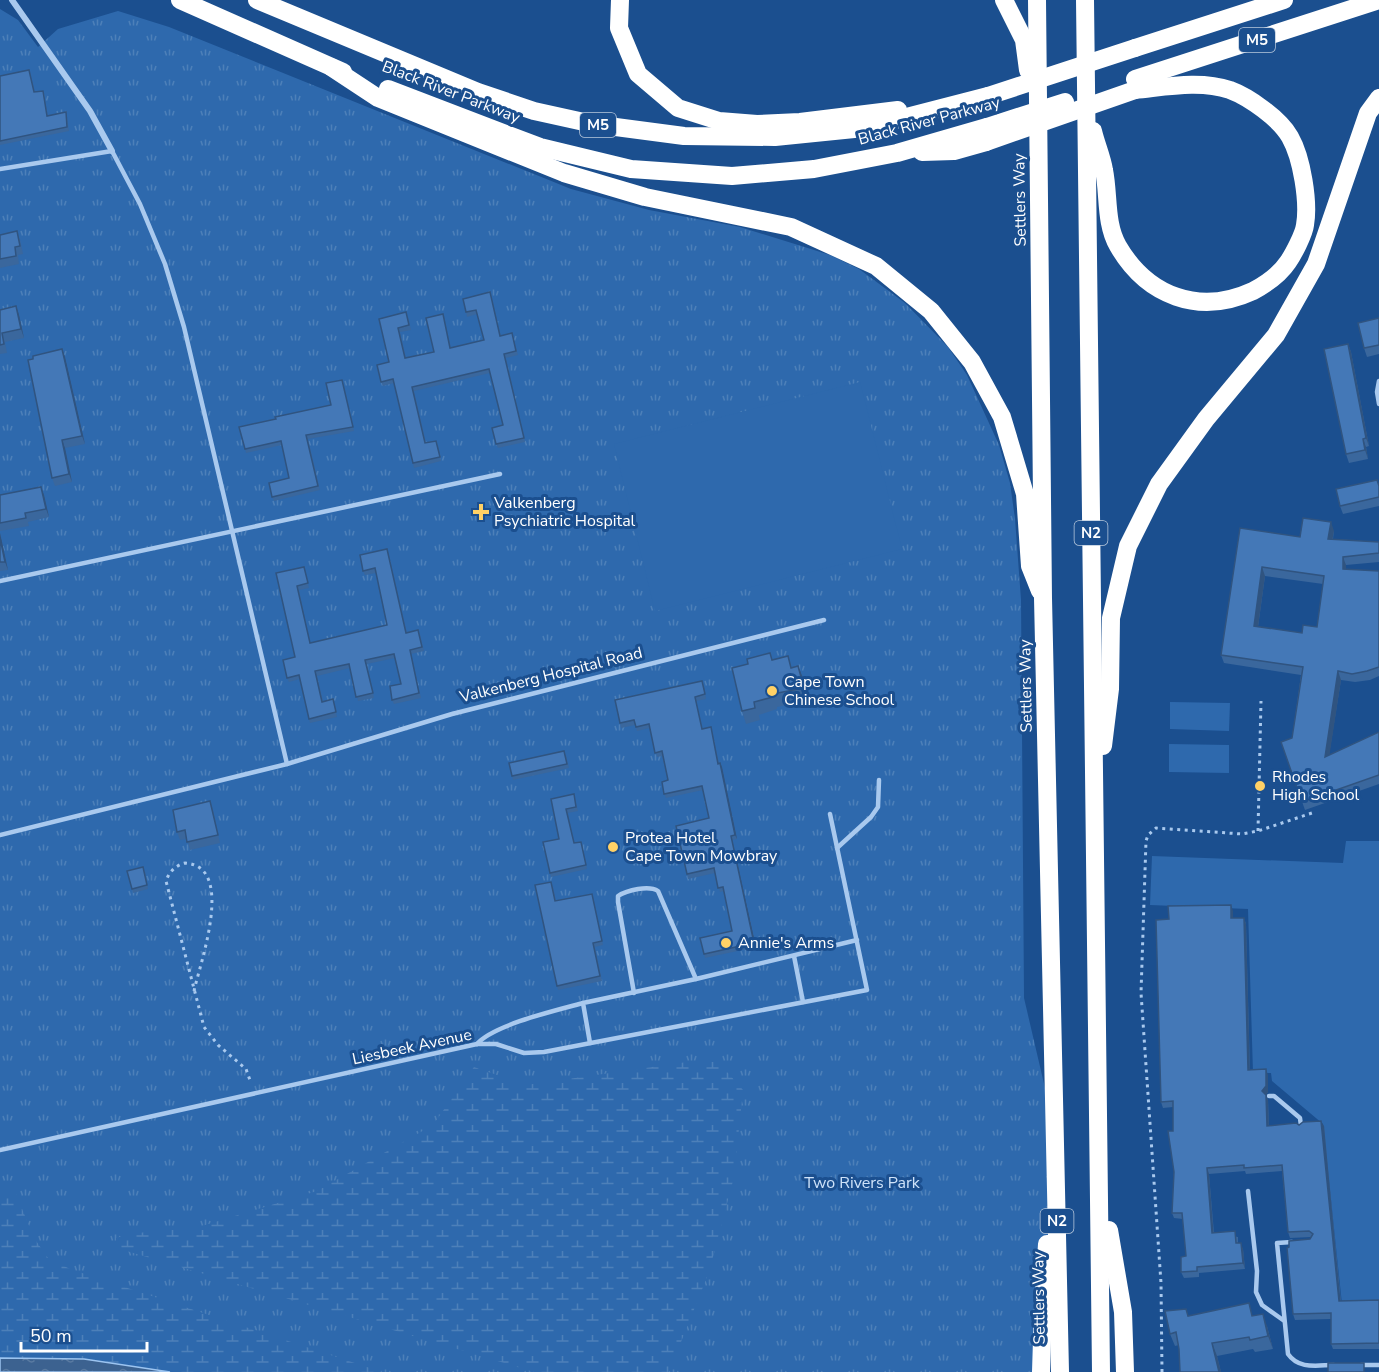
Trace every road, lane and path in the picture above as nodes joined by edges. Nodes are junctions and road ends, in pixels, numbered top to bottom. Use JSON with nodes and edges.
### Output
{"nodes":[{"id":1,"x":12,"y":0,"type":"edge"},
{"id":2,"x":180,"y":0,"type":"edge"},
{"id":3,"x":256,"y":0,"type":"edge"},
{"id":4,"x":620,"y":0,"type":"edge"},
{"id":5,"x":1004,"y":0,"type":"edge"},
{"id":6,"x":1037,"y":0,"type":"edge"},
{"id":7,"x":1085,"y":0,"type":"edge"},
{"id":8,"x":1284,"y":0,"type":"edge"},
{"id":9,"x":1379,"y":0,"type":"edge"},
{"id":10,"x":332,"y":67,"type":"junction"},
{"id":11,"x":1135,"y":85,"type":"junction"},
{"id":12,"x":1379,"y":98,"type":"edge"},
{"id":13,"x":959,"y":105,"type":"junction"},
{"id":14,"x":1087,"y":112,"type":"junction"},
{"id":15,"x":112,"y":151,"type":"junction"},
{"id":16,"x":1039,"y":152,"type":"junction"},
{"id":17,"x":0,"y":168,"type":"edge"},
{"id":18,"x":1379,"y":381,"type":"edge"},
{"id":19,"x":1379,"y":404,"type":"edge"},
{"id":20,"x":500,"y":474,"type":"dead end"},
{"id":21,"x":232,"y":531,"type":"junction"},
{"id":22,"x":0,"y":581,"type":"edge"},
{"id":23,"x":1043,"y":598,"type":"junction"},
{"id":24,"x":824,"y":620,"type":"dead end"},
{"id":25,"x":1261,"y":701,"type":"dead end"},
{"id":26,"x":287,"y":764,"type":"junction"},
{"id":27,"x":879,"y":780,"type":"dead end"},
{"id":28,"x":1095,"y":813,"type":"junction"},
{"id":29,"x":1312,"y":813,"type":"dead end"},
{"id":30,"x":830,"y":814,"type":"dead end"},
{"id":31,"x":1258,"y":831,"type":"junction"},
{"id":32,"x":0,"y":835,"type":"edge"},
{"id":33,"x":837,"y":848,"type":"junction"},
{"id":34,"x":857,"y":940,"type":"junction"},
{"id":35,"x":794,"y":956,"type":"junction"},
{"id":36,"x":696,"y":979,"type":"junction"},
{"id":37,"x":194,"y":991,"type":"junction"},
{"id":38,"x":634,"y":993,"type":"junction"},
{"id":39,"x":803,"y":1002,"type":"junction"},
{"id":40,"x":583,"y":1003,"type":"junction"},
{"id":41,"x":590,"y":1043,"type":"junction"},
{"id":42,"x":477,"y":1044,"type":"junction"},
{"id":43,"x":254,"y":1094,"type":"junction"},
{"id":44,"x":1269,"y":1096,"type":"edge"},
{"id":45,"x":1301,"y":1126,"type":"edge"},
{"id":46,"x":1055,"y":1131,"type":"junction"},
{"id":47,"x":0,"y":1150,"type":"edge"},
{"id":48,"x":1099,"y":1178,"type":"junction"},
{"id":49,"x":1248,"y":1191,"type":"dead end"},
{"id":50,"x":1299,"y":1242,"type":"edge"},
{"id":51,"x":1283,"y":1320,"type":"junction"},
{"id":52,"x":1337,"y":1365,"type":"edge"},
{"id":53,"x":1358,"y":1365,"type":"edge"},
{"id":54,"x":1379,"y":1365,"type":"edge"},
{"id":55,"x":1041,"y":1372,"type":"edge"},
{"id":56,"x":1060,"y":1372,"type":"edge"},
{"id":57,"x":1101,"y":1372,"type":"edge"},
{"id":58,"x":1125,"y":1372,"type":"edge"},
{"id":59,"x":1162,"y":1372,"type":"edge"}],
"edges":[{"from":1,"to":15,"type":"street"},
{"from":2,"to":10,"type":"highway","name":"Black River Parkway","number":"M5"},
{"from":3,"to":13,"type":"highway","name":"Black River Parkway","number":"M5"},
{"from":4,"to":13,"type":"highway"},
{"from":5,"to":16,"type":"highway"},
{"from":6,"to":16,"type":"highway","name":"Settlers Way","number":"N2"},
{"from":7,"to":14,"type":"highway","number":"N2"},
{"from":8,"to":13,"type":"highway","name":"Black River Parkway","number":"M5","bridge":true},
{"from":9,"to":11,"type":"highway","name":"Black River Parkway","number":"M5"},
{"from":10,"to":11,"type":"highway","name":"Black River Parkway","number":"M5","bridge":true},
{"from":10,"to":23,"type":"highway"},
{"from":11,"to":14,"type":"highway"},
{"from":12,"to":28,"type":"highway"},
{"from":14,"to":28,"type":"highway","number":"N2"},
{"from":15,"to":17,"type":"lane"},
{"from":15,"to":21,"type":"lane"},
{"from":16,"to":23,"type":"highway","name":"Settlers Way","number":"N2"},
{"from":18,"to":19,"type":"lane"},
{"from":20,"to":21,"type":"lane"},
{"from":21,"to":22,"type":"lane"},
{"from":21,"to":26,"type":"lane"},
{"from":23,"to":46,"type":"highway","name":"Settlers Way","number":"N2"},
{"from":24,"to":26,"type":"lane","name":"Valkenberg Hospital Road"},
{"from":25,"to":31,"type":"path"},
{"from":26,"to":32,"type":"lane","name":"Valkenberg Hospital Road"},
{"from":27,"to":33,"type":"lane"},
{"from":28,"to":48,"type":"highway","number":"N2"},
{"from":29,"to":31,"type":"path"},
{"from":30,"to":33,"type":"lane"},
{"from":31,"to":59,"type":"path"},
{"from":33,"to":34,"type":"lane"},
{"from":34,"to":35,"type":"lane"},
{"from":34,"to":39,"type":"lane","name":"Liesbeek Avenue"},
{"from":35,"to":36,"type":"lane"},
{"from":35,"to":39,"type":"lane"},
{"from":36,"to":38,"type":"lane"},
{"from":36,"to":38,"type":"lane"},
{"from":37,"to":37,"type":"path"},
{"from":37,"to":43,"type":"path"},
{"from":38,"to":40,"type":"lane"},
{"from":39,"to":41,"type":"lane","name":"Liesbeek Avenue"},
{"from":40,"to":41,"type":"lane"},
{"from":40,"to":42,"type":"lane"},
{"from":41,"to":42,"type":"lane","name":"Liesbeek Avenue"},
{"from":42,"to":43,"type":"lane","name":"Liesbeek Avenue"},
{"from":43,"to":47,"type":"lane","name":"Liesbeek Avenue"},
{"from":44,"to":45,"type":"lane"},
{"from":46,"to":55,"type":"highway"},
{"from":46,"to":56,"type":"highway","name":"Settlers Way","number":"N2"},
{"from":48,"to":57,"type":"highway","number":"N2"},
{"from":48,"to":58,"type":"highway"},
{"from":49,"to":51,"type":"lane"},
{"from":50,"to":51,"type":"lane"},
{"from":51,"to":52,"type":"lane"},
{"from":53,"to":54,"type":"lane"}]}
